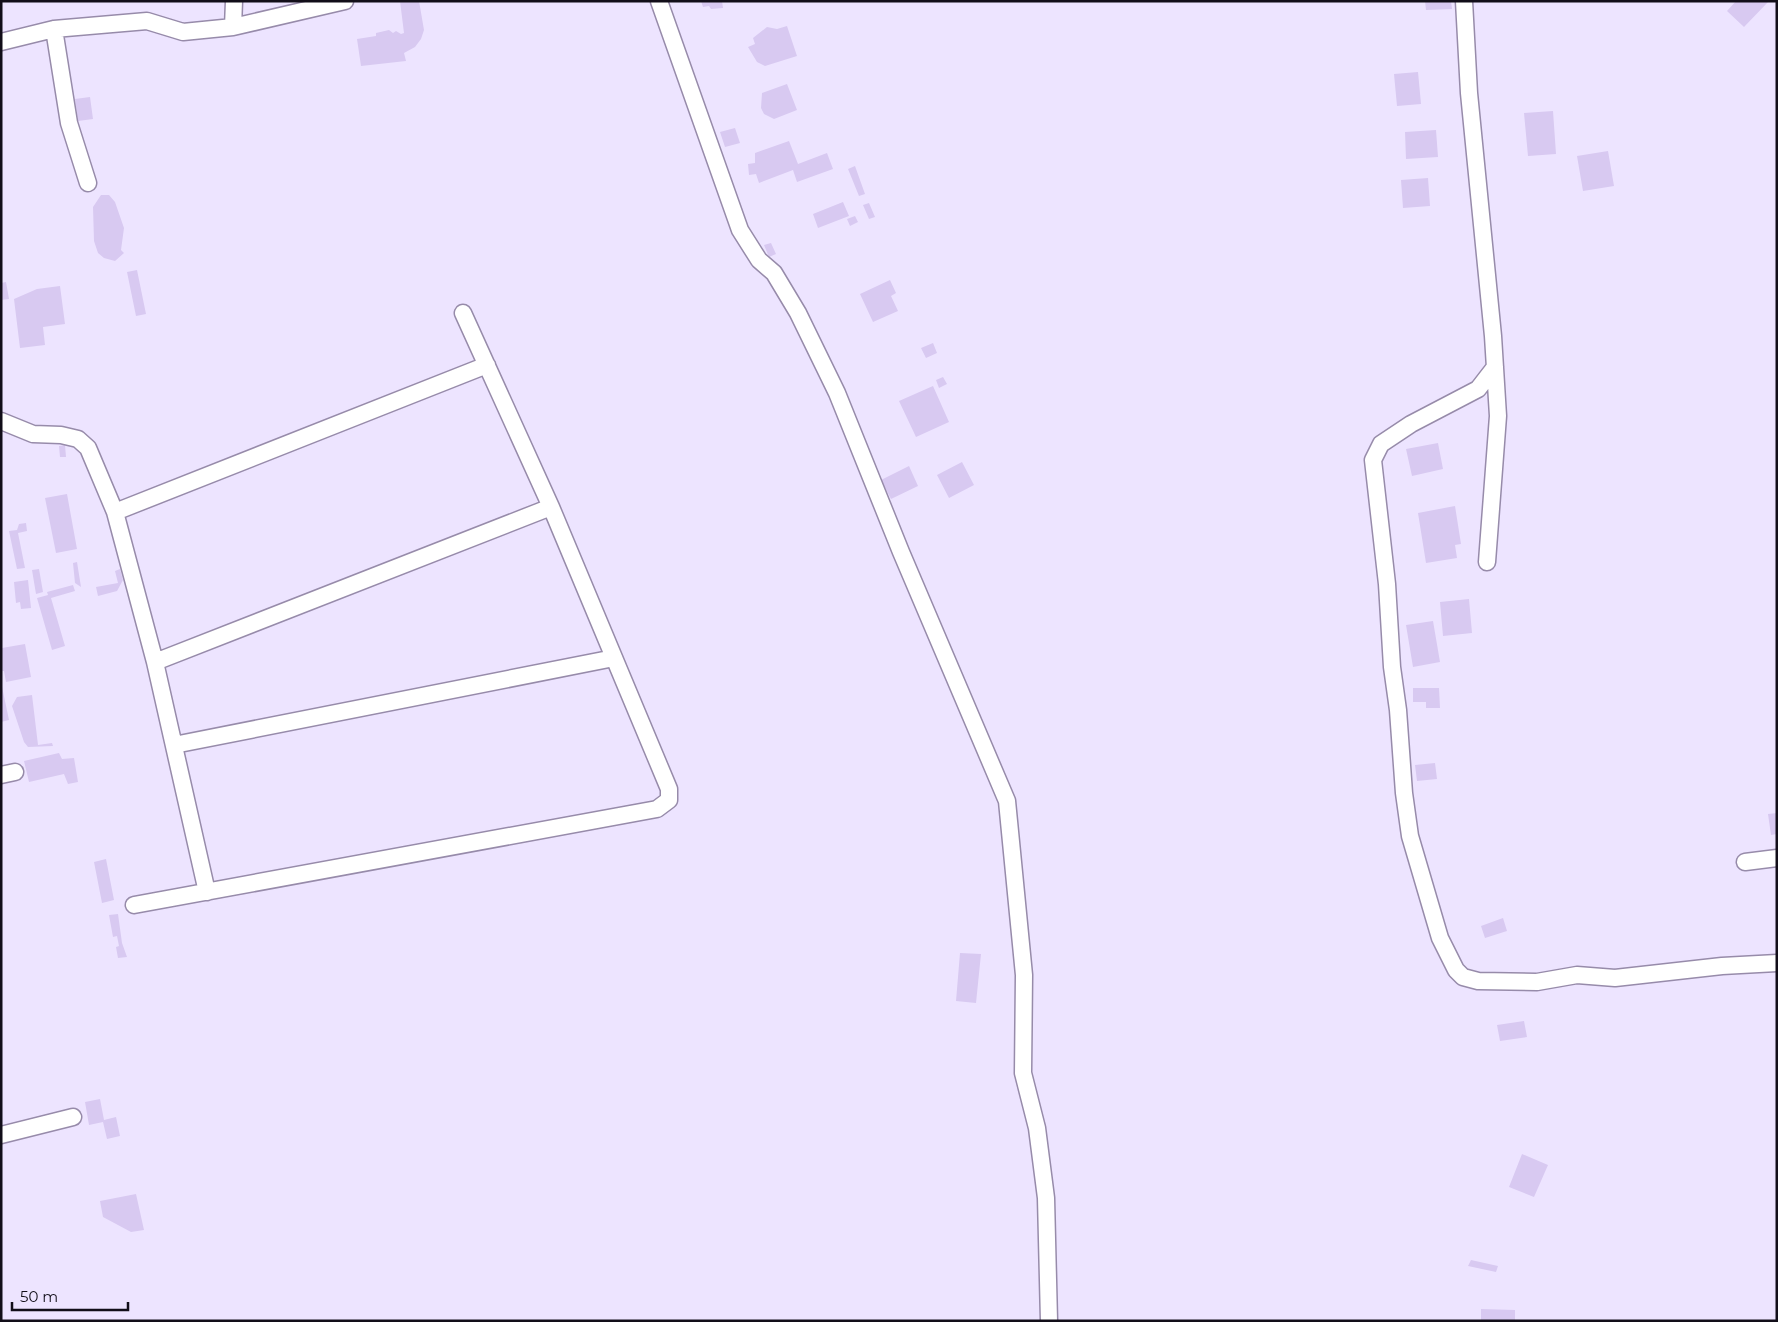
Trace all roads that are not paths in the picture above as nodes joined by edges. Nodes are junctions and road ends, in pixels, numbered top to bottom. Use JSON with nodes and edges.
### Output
{"nodes":[{"id":1,"x":234,"y":1,"type":"edge"},
{"id":2,"x":345,"y":1,"type":"edge"},
{"id":3,"x":659,"y":1,"type":"edge"},
{"id":4,"x":1464,"y":1,"type":"edge"},
{"id":5,"x":233,"y":27,"type":"junction"},
{"id":6,"x":54,"y":29,"type":"junction"},
{"id":7,"x":1,"y":42,"type":"edge"},
{"id":8,"x":88,"y":183,"type":"dead end"},
{"id":9,"x":463,"y":313,"type":"dead end"},
{"id":10,"x":487,"y":365,"type":"junction"},
{"id":11,"x":1495,"y":367,"type":"junction"},
{"id":12,"x":1,"y":421,"type":"edge"},
{"id":13,"x":551,"y":508,"type":"junction"},
{"id":14,"x":115,"y":512,"type":"junction"},
{"id":15,"x":1487,"y":562,"type":"dead end"},
{"id":16,"x":614,"y":658,"type":"junction"},
{"id":17,"x":155,"y":662,"type":"junction"},
{"id":18,"x":174,"y":745,"type":"junction"},
{"id":19,"x":1777,"y":858,"type":"edge"},
{"id":20,"x":1744,"y":862,"type":"dead end"},
{"id":21,"x":207,"y":892,"type":"junction"},
{"id":22,"x":134,"y":905,"type":"dead end"},
{"id":23,"x":1777,"y":963,"type":"edge"},
{"id":24,"x":73,"y":1117,"type":"dead end"},
{"id":25,"x":1,"y":1135,"type":"edge"},
{"id":26,"x":1049,"y":1321,"type":"edge"}],
"edges":[{"from":1,"to":5,"type":"street"},
{"from":2,"to":5,"type":"street"},
{"from":3,"to":26,"type":"street"},
{"from":4,"to":11,"type":"street"},
{"from":5,"to":6,"type":"street"},
{"from":6,"to":7,"type":"street"},
{"from":6,"to":8,"type":"street"},
{"from":9,"to":10,"type":"street"},
{"from":10,"to":13,"type":"street"},
{"from":10,"to":14,"type":"street"},
{"from":11,"to":15,"type":"street"},
{"from":11,"to":23,"type":"street"},
{"from":12,"to":14,"type":"street"},
{"from":13,"to":16,"type":"street"},
{"from":13,"to":17,"type":"street"},
{"from":14,"to":17,"type":"street"},
{"from":16,"to":18,"type":"street"},
{"from":16,"to":21,"type":"street"},
{"from":17,"to":18,"type":"street"},
{"from":18,"to":21,"type":"street"},
{"from":19,"to":20,"type":"street"},
{"from":21,"to":22,"type":"street"},
{"from":24,"to":25,"type":"street"}]}
